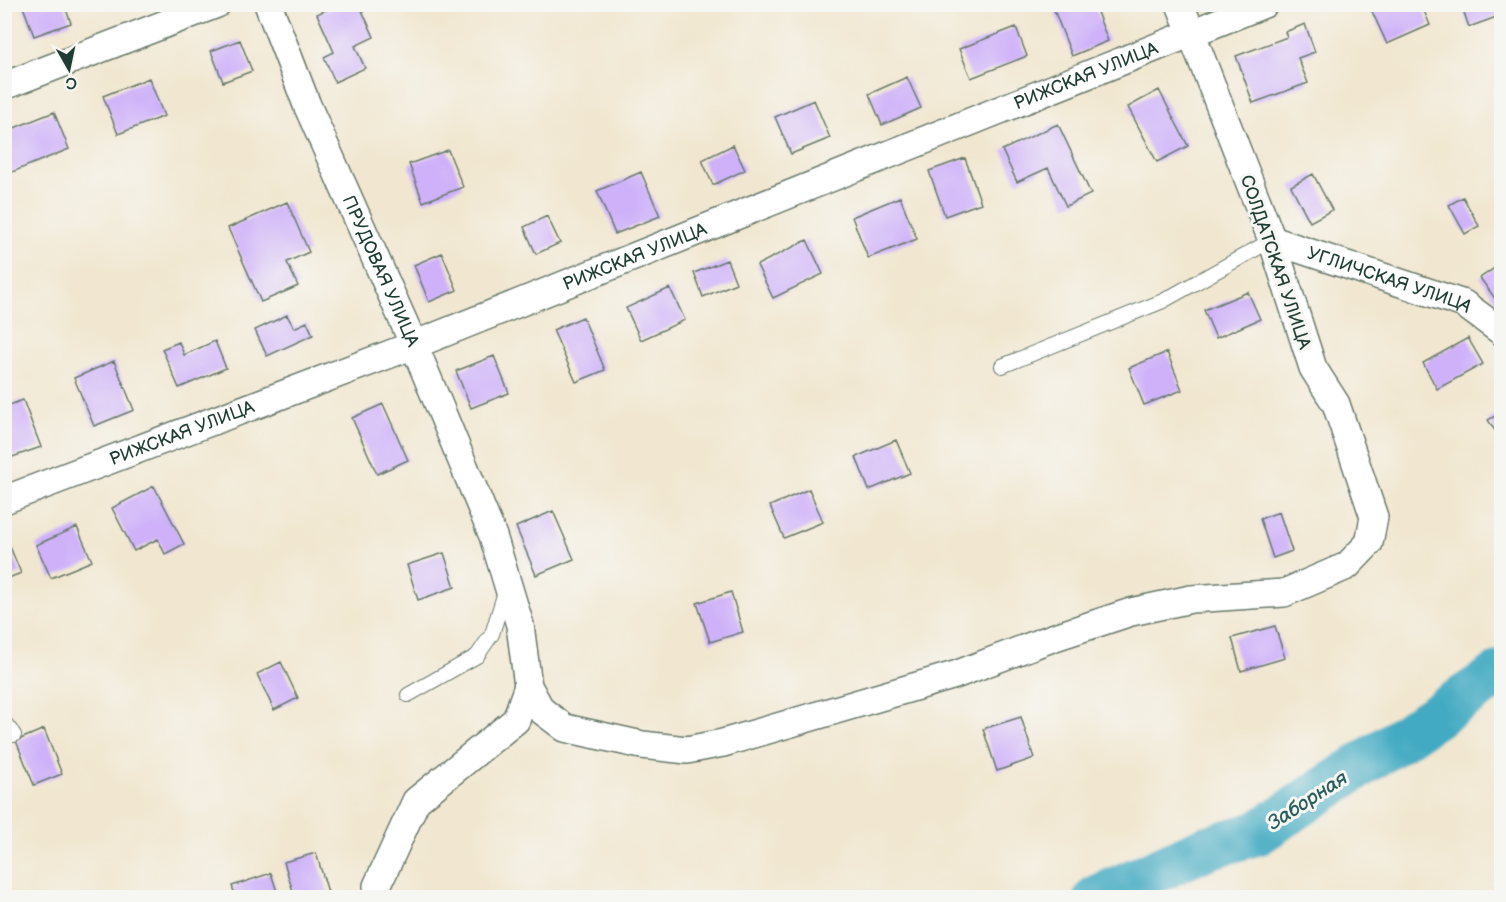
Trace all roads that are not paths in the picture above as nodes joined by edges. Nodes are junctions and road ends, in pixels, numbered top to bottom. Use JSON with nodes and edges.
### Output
{"nodes":[{"id":1,"x":217,"y":4,"type":"edge"},
{"id":2,"x":268,"y":4,"type":"edge"},
{"id":3,"x":1180,"y":4,"type":"edge"},
{"id":4,"x":1264,"y":4,"type":"edge"},
{"id":5,"x":1192,"y":35,"type":"junction"},
{"id":6,"x":4,"y":86,"type":"edge"},
{"id":7,"x":1272,"y":240,"type":"junction"},
{"id":8,"x":1502,"y":332,"type":"edge"},
{"id":9,"x":414,"y":345,"type":"junction"},
{"id":10,"x":1002,"y":366,"type":"dead end"},
{"id":11,"x":4,"y":500,"type":"edge"},
{"id":12,"x":507,"y":584,"type":"junction"},
{"id":13,"x":528,"y":686,"type":"junction"},
{"id":14,"x":408,"y":695,"type":"dead end"},
{"id":15,"x":4,"y":722,"type":"edge"},
{"id":16,"x":14,"y":735,"type":"dead end"},
{"id":17,"x":377,"y":886,"type":"dead end"}],
"edges":[{"from":1,"to":6,"type":"street"},
{"from":2,"to":9,"type":"street","name":"ПРУДОВАЯ УЛИЦА"},
{"from":3,"to":5,"type":"street","name":"СОЛДАТСКАЯ УЛИЦА"},
{"from":4,"to":5,"type":"street","name":"РИЖСКАЯ УЛИЦА"},
{"from":5,"to":7,"type":"street","name":"СОЛДАТСКАЯ УЛИЦА"},
{"from":5,"to":9,"type":"street","name":"РИЖСКАЯ УЛИЦА"},
{"from":7,"to":8,"type":"street","name":"УГЛИЧСКАЯ УЛИЦА"},
{"from":7,"to":10,"type":"lane"},
{"from":7,"to":13,"type":"street","name":"СОЛДАТСКАЯ УЛИЦА"},
{"from":9,"to":11,"type":"street","name":"РИЖСКАЯ УЛИЦА"},
{"from":9,"to":12,"type":"street","name":"ПРУДОВАЯ УЛИЦА"},
{"from":12,"to":13,"type":"street","name":"ПРУДОВАЯ УЛИЦА"},
{"from":12,"to":14,"type":"lane"},
{"from":13,"to":17,"type":"street"},
{"from":15,"to":16,"type":"lane"}]}
